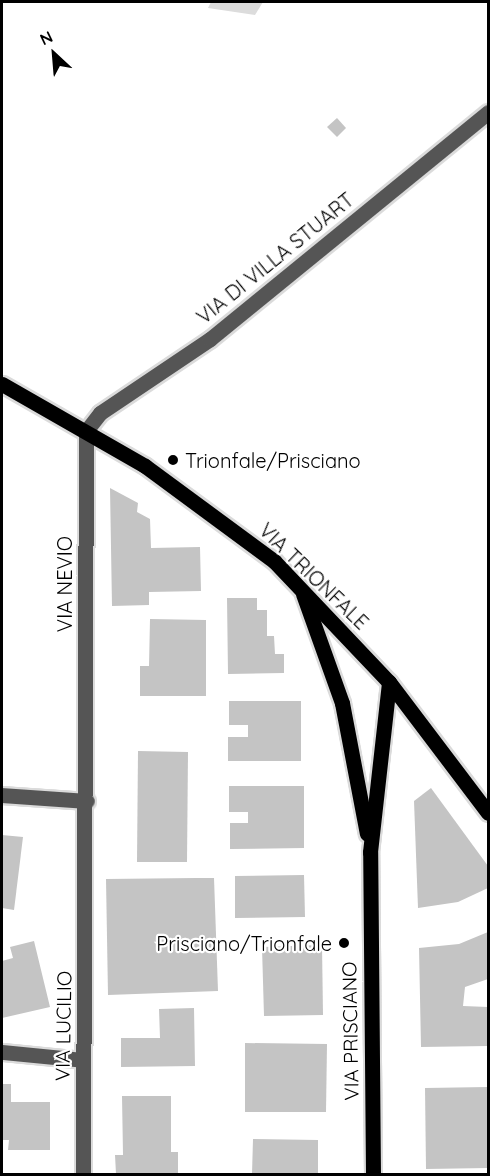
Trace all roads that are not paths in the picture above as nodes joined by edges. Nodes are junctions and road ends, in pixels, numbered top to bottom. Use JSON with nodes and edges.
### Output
{"nodes":[{"id":1,"x":489,"y":112,"type":"edge"},
{"id":2,"x":2,"y":384,"type":"edge"},
{"id":3,"x":86,"y":431,"type":"junction"},
{"id":4,"x":300,"y":586,"type":"junction"},
{"id":5,"x":389,"y":682,"type":"junction"},
{"id":6,"x":2,"y":795,"type":"edge"},
{"id":7,"x":87,"y":801,"type":"junction"},
{"id":8,"x":489,"y":813,"type":"edge"},
{"id":9,"x":370,"y":852,"type":"junction"},
{"id":10,"x":2,"y":1052,"type":"edge"},
{"id":11,"x":83,"y":1060,"type":"junction"},
{"id":12,"x":83,"y":1174,"type":"edge"},
{"id":13,"x":373,"y":1174,"type":"edge"}],
"edges":[{"from":1,"to":3,"type":"street","name":"VIA DI VILLA STUART"},
{"from":2,"to":3,"type":"main road","name":"VIA TRIONFALE"},
{"from":3,"to":4,"type":"main road","name":"VIA TRIONFALE"},
{"from":3,"to":7,"type":"street","name":"VIA NEVIO"},
{"from":4,"to":5,"type":"main road","name":"VIA TRIONFALE"},
{"from":4,"to":9,"type":"main road","name":"VIA PRISCIANO"},
{"from":5,"to":8,"type":"main road","name":"VIA TRIONFALE"},
{"from":5,"to":9,"type":"main road","name":"VIA PRISCIANO"},
{"from":6,"to":7,"type":"street"},
{"from":7,"to":11,"type":"street","name":"VIA LUCILIO"},
{"from":9,"to":13,"type":"main road","name":"VIA PRISCIANO"},
{"from":10,"to":11,"type":"street"},
{"from":11,"to":12,"type":"street","name":"VIA LUCILIO"}]}
